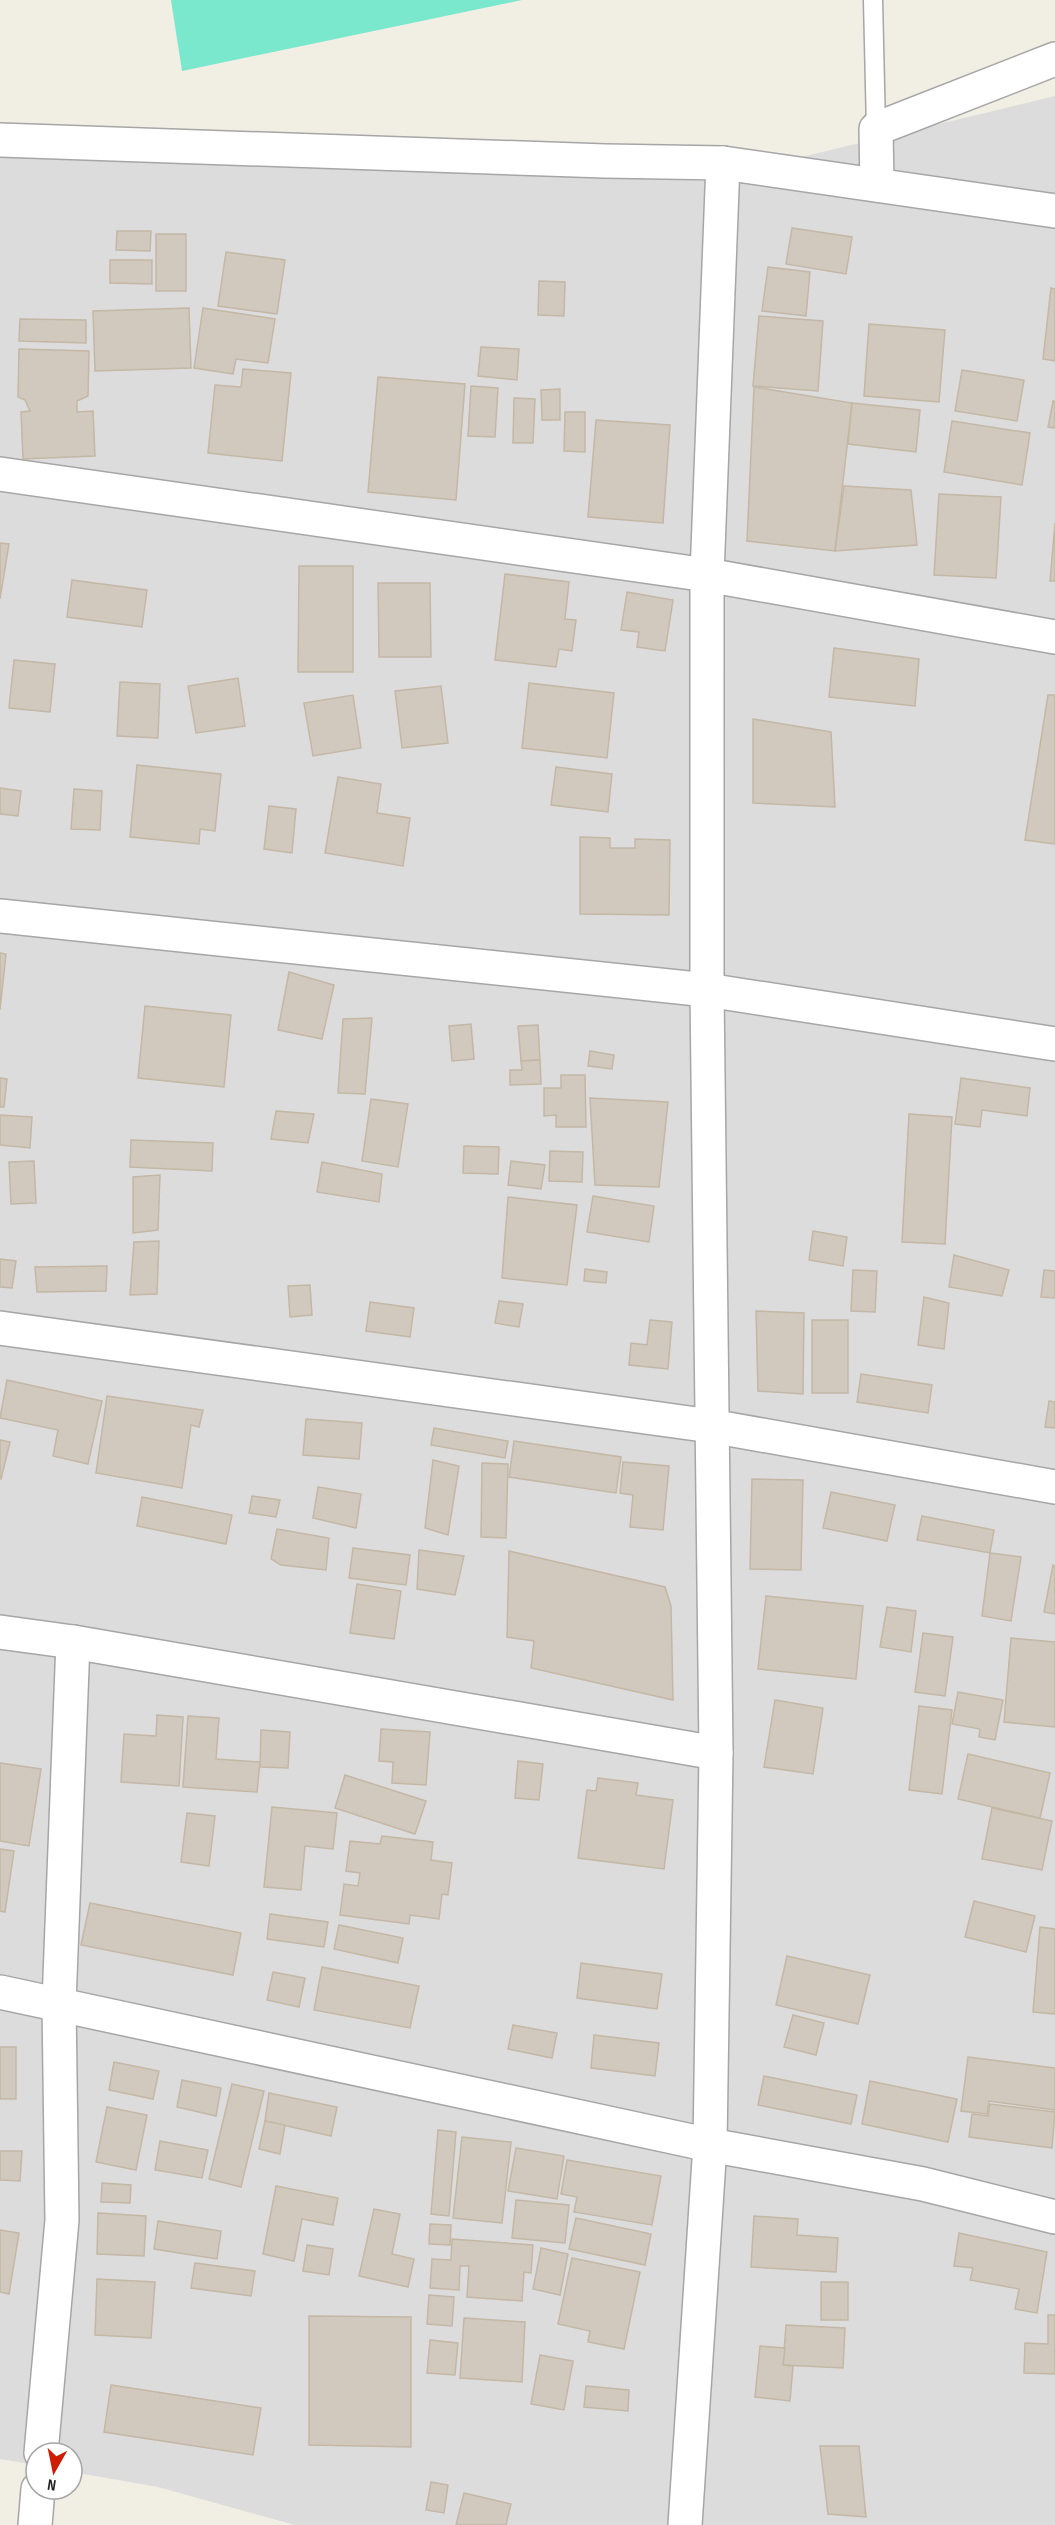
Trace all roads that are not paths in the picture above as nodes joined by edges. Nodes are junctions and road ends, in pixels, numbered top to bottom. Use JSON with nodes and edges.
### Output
{"nodes":[{"id":1,"x":873,"y":0,"type":"edge"},
{"id":2,"x":1055,"y":59,"type":"edge"},
{"id":3,"x":876,"y":129,"type":"junction"},
{"id":4,"x":0,"y":140,"type":"edge"},
{"id":5,"x":723,"y":163,"type":"junction"},
{"id":6,"x":878,"y":185,"type":"junction"},
{"id":7,"x":1055,"y":211,"type":"edge"},
{"id":8,"x":0,"y":474,"type":"edge"},
{"id":9,"x":707,"y":575,"type":"junction"},
{"id":10,"x":1055,"y":637,"type":"edge"},
{"id":11,"x":0,"y":916,"type":"edge"},
{"id":12,"x":706,"y":990,"type":"junction"},
{"id":13,"x":1055,"y":1044,"type":"edge"},
{"id":14,"x":0,"y":1328,"type":"edge"},
{"id":15,"x":711,"y":1426,"type":"junction"},
{"id":16,"x":1055,"y":1487,"type":"edge"},
{"id":17,"x":0,"y":1632,"type":"edge"},
{"id":18,"x":73,"y":1642,"type":"junction"},
{"id":19,"x":716,"y":1753,"type":"junction"},
{"id":20,"x":0,"y":1992,"type":"edge"},
{"id":21,"x":59,"y":2003,"type":"junction"},
{"id":22,"x":710,"y":2145,"type":"junction"},
{"id":23,"x":1055,"y":2217,"type":"edge"},
{"id":24,"x":42,"y":2441,"type":"edge"},
{"id":25,"x":37,"y":2501,"type":"edge"},
{"id":26,"x":35,"y":2525,"type":"edge"},
{"id":27,"x":685,"y":2525,"type":"edge"}],
"edges":[{"from":1,"to":3,"type":"lane"},
{"from":2,"to":3,"type":"street"},
{"from":3,"to":6,"type":"street"},
{"from":4,"to":5,"type":"street"},
{"from":5,"to":6,"type":"street"},
{"from":5,"to":9,"type":"street"},
{"from":6,"to":7,"type":"street"},
{"from":8,"to":9,"type":"street"},
{"from":9,"to":10,"type":"street"},
{"from":9,"to":12,"type":"street"},
{"from":11,"to":12,"type":"street"},
{"from":12,"to":13,"type":"street"},
{"from":12,"to":15,"type":"street"},
{"from":14,"to":15,"type":"street"},
{"from":15,"to":16,"type":"street"},
{"from":15,"to":19,"type":"street"},
{"from":17,"to":18,"type":"street"},
{"from":18,"to":19,"type":"street"},
{"from":18,"to":21,"type":"street"},
{"from":19,"to":22,"type":"street"},
{"from":20,"to":21,"type":"street"},
{"from":21,"to":22,"type":"street"},
{"from":21,"to":24,"type":"street"},
{"from":22,"to":23,"type":"street"},
{"from":22,"to":27,"type":"street"},
{"from":25,"to":26,"type":"street"}]}
